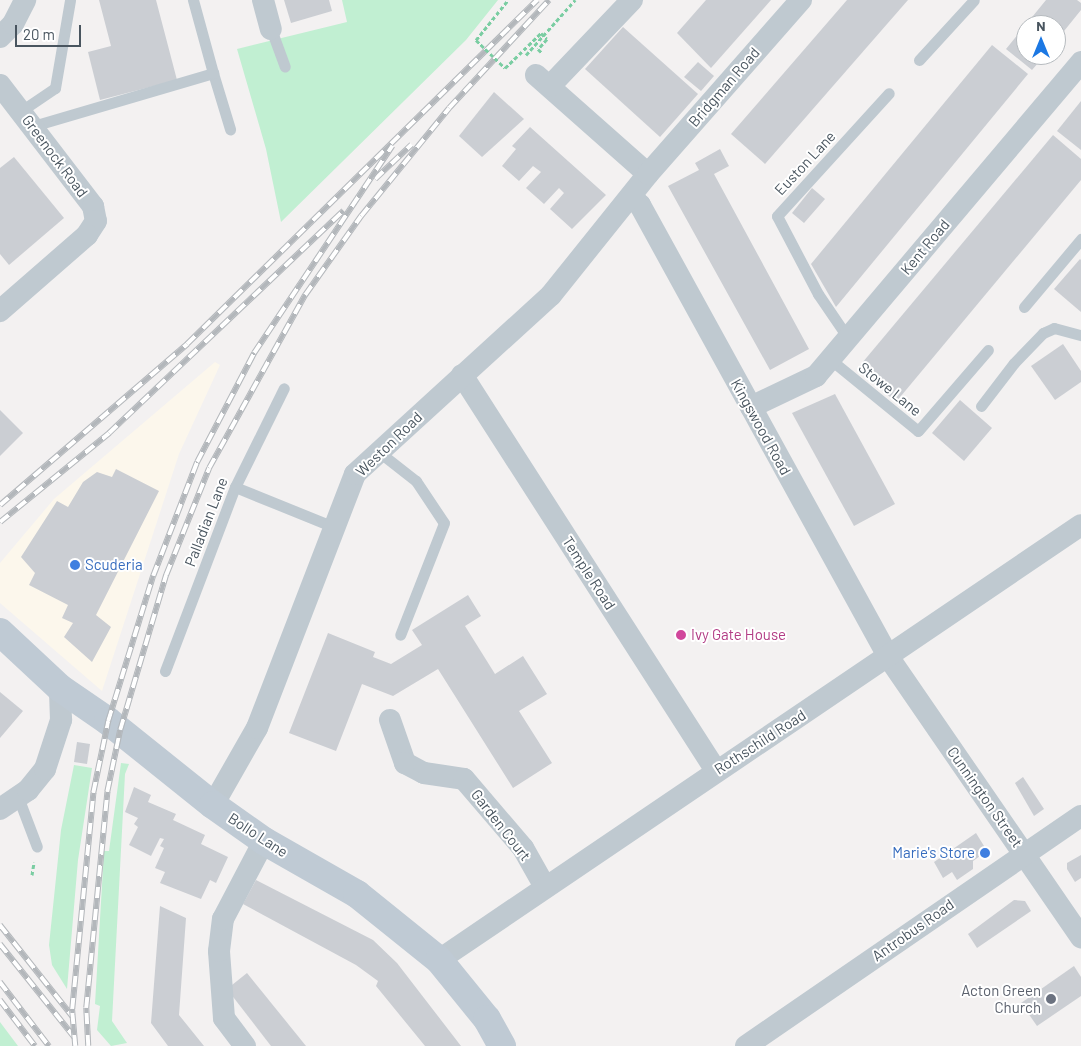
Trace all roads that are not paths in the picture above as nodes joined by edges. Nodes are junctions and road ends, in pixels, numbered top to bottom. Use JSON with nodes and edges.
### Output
{"nodes":[{"id":1,"x":25,"y":0,"type":"edge"},
{"id":2,"x":70,"y":0,"type":"edge"},
{"id":3,"x":193,"y":0,"type":"edge"},
{"id":4,"x":263,"y":0,"type":"edge"},
{"id":5,"x":632,"y":0,"type":"edge"},
{"id":6,"x":801,"y":0,"type":"edge"},
{"id":7,"x":974,"y":0,"type":"edge"},
{"id":8,"x":271,"y":29,"type":"joint"},
{"id":9,"x":0,"y":37,"type":"edge"},
{"id":10,"x":919,"y":60,"type":"dead end"},
{"id":11,"x":1081,"y":62,"type":"edge"},
{"id":12,"x":285,"y":67,"type":"dead end"},
{"id":13,"x":213,"y":73,"type":"junction"},
{"id":14,"x":0,"y":85,"type":"edge"},
{"id":15,"x":889,"y":93,"type":"dead end"},
{"id":16,"x":27,"y":118,"type":"junction"},
{"id":17,"x":230,"y":129,"type":"dead end"},
{"id":18,"x":648,"y":174,"type":"junction"},
{"id":19,"x":631,"y":197,"type":"junction"},
{"id":20,"x":1081,"y":239,"type":"edge"},
{"id":21,"x":1024,"y":307,"type":"dead end"},
{"id":22,"x":0,"y":311,"type":"edge"},
{"id":23,"x":1081,"y":335,"type":"edge"},
{"id":24,"x":848,"y":338,"type":"junction"},
{"id":25,"x":988,"y":350,"type":"dead end"},
{"id":26,"x":831,"y":360,"type":"junction"},
{"id":27,"x":462,"y":375,"type":"junction"},
{"id":28,"x":284,"y":388,"type":"dead end"},
{"id":29,"x":981,"y":406,"type":"dead end"},
{"id":30,"x":751,"y":407,"type":"junction"},
{"id":31,"x":379,"y":452,"type":"junction"},
{"id":32,"x":235,"y":487,"type":"junction"},
{"id":33,"x":1081,"y":526,"type":"edge"},
{"id":34,"x":334,"y":527,"type":"junction"},
{"id":35,"x":0,"y":632,"type":"edge"},
{"id":36,"x":400,"y":635,"type":"dead end"},
{"id":37,"x":889,"y":658,"type":"junction"},
{"id":38,"x":165,"y":671,"type":"dead end"},
{"id":39,"x":60,"y":688,"type":"junction"},
{"id":40,"x":390,"y":720,"type":"dead end"},
{"id":41,"x":716,"y":770,"type":"junction"},
{"id":42,"x":9,"y":803,"type":"edge"},
{"id":43,"x":213,"y":805,"type":"junction"},
{"id":44,"x":1081,"y":816,"type":"edge"},
{"id":45,"x":264,"y":841,"type":"junction"},
{"id":46,"x":37,"y":847,"type":"dead end"},
{"id":47,"x":1024,"y":854,"type":"junction"},
{"id":48,"x":545,"y":887,"type":"junction"},
{"id":49,"x":1081,"y":937,"type":"edge"},
{"id":50,"x":439,"y":960,"type":"junction"},
{"id":51,"x":245,"y":1046,"type":"edge"},
{"id":52,"x":502,"y":1046,"type":"edge"},
{"id":53,"x":746,"y":1046,"type":"edge"}],
"edges":[{"from":1,"to":9,"type":"street"},
{"from":2,"to":16,"type":"lane"},
{"from":3,"to":13,"type":"lane"},
{"from":4,"to":8,"type":"street"},
{"from":5,"to":18,"type":"street"},
{"from":6,"to":18,"type":"street","name":"Bridgman Road"},
{"from":7,"to":10,"type":"lane"},
{"from":8,"to":12,"type":"lane"},
{"from":11,"to":24,"type":"street","name":"Kent Road"},
{"from":13,"to":16,"type":"lane"},
{"from":13,"to":17,"type":"lane"},
{"from":14,"to":16,"type":"street","name":"Greenock Road"},
{"from":15,"to":24,"type":"lane","name":"Euston Lane"},
{"from":16,"to":22,"type":"street","name":"Greenock Road"},
{"from":18,"to":19,"type":"street","name":"Weston Road"},
{"from":19,"to":27,"type":"street","name":"Weston Road"},
{"from":19,"to":30,"type":"street","name":"Kingswood Road"},
{"from":20,"to":21,"type":"lane"},
{"from":23,"to":29,"type":"lane"},
{"from":24,"to":26,"type":"street","name":"Kent Road"},
{"from":25,"to":26,"type":"lane","name":"Stowe Lane"},
{"from":26,"to":30,"type":"street","name":"Kent Road"},
{"from":27,"to":31,"type":"street","name":"Weston Road"},
{"from":27,"to":41,"type":"street","name":"Temple Road"},
{"from":28,"to":32,"type":"lane","name":"Palladian Lane"},
{"from":30,"to":37,"type":"street","name":"Kingswood Road"},
{"from":31,"to":34,"type":"street","name":"Weston Road"},
{"from":31,"to":36,"type":"lane"},
{"from":32,"to":34,"type":"lane"},
{"from":32,"to":38,"type":"lane","name":"Palladian Lane"},
{"from":33,"to":37,"type":"street","name":"Rothschild Road"},
{"from":34,"to":43,"type":"street","name":"Weston Road"},
{"from":35,"to":39,"type":"street","name":"Bollo Lane"},
{"from":37,"to":41,"type":"street","name":"Rothschild Road"},
{"from":37,"to":47,"type":"street","name":"Cunnington Street"},
{"from":39,"to":42,"type":"street"},
{"from":39,"to":43,"type":"street","name":"Bollo Lane"},
{"from":40,"to":48,"type":"street","name":"Garden Court"},
{"from":41,"to":48,"type":"street","name":"Rothschild Road"},
{"from":42,"to":46,"type":"lane"},
{"from":43,"to":45,"type":"street","name":"Bollo Lane"},
{"from":44,"to":47,"type":"street","name":"Antrobus Road"},
{"from":45,"to":50,"type":"street","name":"Bollo Lane"},
{"from":45,"to":51,"type":"street"},
{"from":47,"to":49,"type":"street","name":"Cunnington Street"},
{"from":47,"to":53,"type":"street","name":"Antrobus Road"},
{"from":48,"to":50,"type":"street","name":"Rothschild Road"},
{"from":50,"to":52,"type":"street","name":"Bollo Lane"}]}
